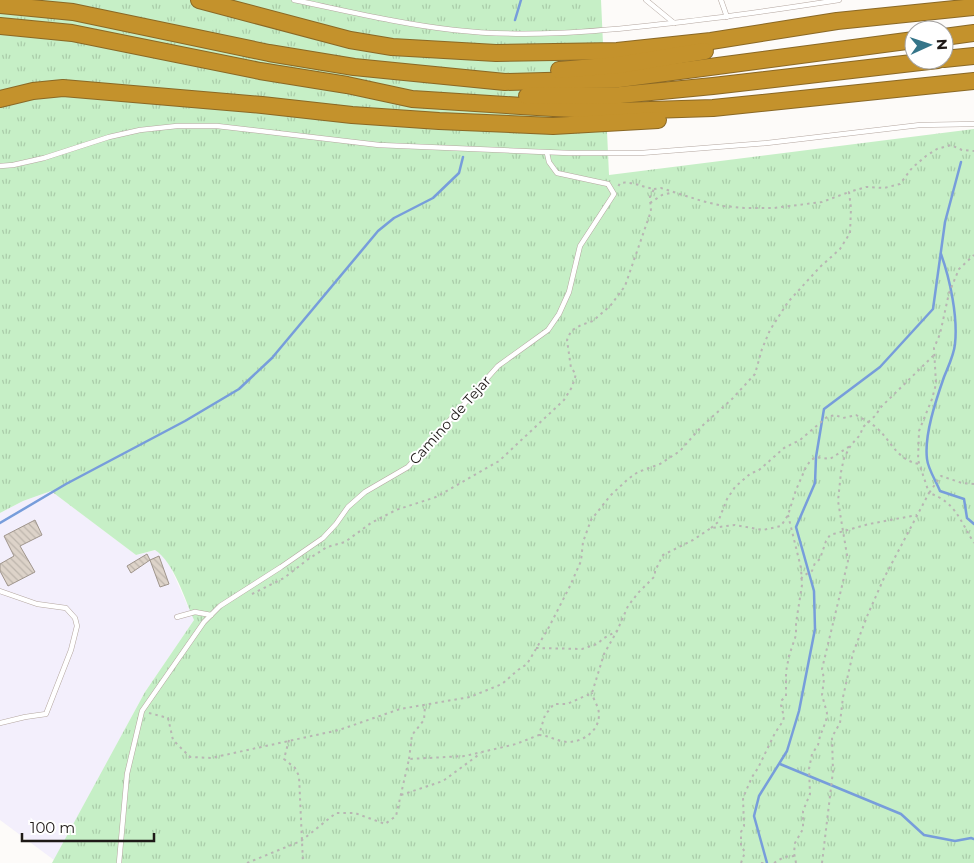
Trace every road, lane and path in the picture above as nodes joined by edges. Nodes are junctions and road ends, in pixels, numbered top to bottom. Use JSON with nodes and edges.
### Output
{"nodes":[{"id":1,"x":199,"y":0,"type":"edge"},
{"id":2,"x":294,"y":0,"type":"edge"},
{"id":3,"x":646,"y":0,"type":"edge"},
{"id":4,"x":721,"y":0,"type":"edge"},
{"id":5,"x":839,"y":0,"type":"edge"},
{"id":6,"x":0,"y":5,"type":"edge"},
{"id":7,"x":974,"y":6,"type":"edge"},
{"id":8,"x":727,"y":17,"type":"junction"},
{"id":9,"x":877,"y":18,"type":"junction"},
{"id":10,"x":674,"y":23,"type":"junction"},
{"id":11,"x":0,"y":26,"type":"edge"},
{"id":12,"x":974,"y":33,"type":"edge"},
{"id":13,"x":954,"y":35,"type":"edge"},
{"id":14,"x":904,"y":41,"type":"edge"},
{"id":15,"x":974,"y":56,"type":"edge"},
{"id":16,"x":954,"y":58,"type":"edge"},
{"id":17,"x":904,"y":64,"type":"edge"},
{"id":18,"x":440,"y":76,"type":"junction"},
{"id":19,"x":974,"y":81,"type":"edge"},
{"id":20,"x":347,"y":85,"type":"junction"},
{"id":21,"x":818,"y":98,"type":"junction"},
{"id":22,"x":0,"y":99,"type":"edge"},
{"id":23,"x":974,"y":124,"type":"edge"},
{"id":24,"x":974,"y":151,"type":"edge"},
{"id":25,"x":547,"y":152,"type":"junction"},
{"id":26,"x":0,"y":166,"type":"edge"},
{"id":27,"x":654,"y":190,"type":"junction"},
{"id":28,"x":674,"y":192,"type":"junction"},
{"id":29,"x":849,"y":192,"type":"junction"},
{"id":30,"x":614,"y":194,"type":"junction"},
{"id":31,"x":650,"y":203,"type":"junction"},
{"id":32,"x":974,"y":255,"type":"edge"},
{"id":33,"x":934,"y":355,"type":"junction"},
{"id":34,"x":868,"y":422,"type":"junction"},
{"id":35,"x":851,"y":445,"type":"junction"},
{"id":36,"x":919,"y":464,"type":"junction"},
{"id":37,"x":974,"y":484,"type":"edge"},
{"id":38,"x":929,"y":493,"type":"junction"},
{"id":39,"x":788,"y":515,"type":"junction"},
{"id":40,"x":918,"y":515,"type":"junction"},
{"id":41,"x":711,"y":528,"type":"junction"},
{"id":42,"x":843,"y":533,"type":"junction"},
{"id":43,"x":974,"y":543,"type":"edge"},
{"id":44,"x":801,"y":579,"type":"junction"},
{"id":45,"x":0,"y":591,"type":"edge"},
{"id":46,"x":243,"y":592,"type":"junction"},
{"id":47,"x":211,"y":615,"type":"junction"},
{"id":48,"x":177,"y":617,"type":"dead end"},
{"id":49,"x":617,"y":631,"type":"junction"},
{"id":50,"x":536,"y":648,"type":"junction"},
{"id":51,"x":592,"y":693,"type":"junction"},
{"id":52,"x":425,"y":704,"type":"junction"},
{"id":53,"x":142,"y":710,"type":"junction"},
{"id":54,"x":0,"y":723,"type":"edge"},
{"id":55,"x":539,"y":735,"type":"junction"},
{"id":56,"x":289,"y":740,"type":"junction"},
{"id":57,"x":483,"y":752,"type":"junction"},
{"id":58,"x":409,"y":759,"type":"junction"},
{"id":59,"x":401,"y":795,"type":"junction"},
{"id":60,"x":301,"y":841,"type":"junction"},
{"id":61,"x":794,"y":856,"type":"junction"},
{"id":62,"x":119,"y":863,"type":"edge"},
{"id":63,"x":247,"y":863,"type":"edge"},
{"id":64,"x":303,"y":863,"type":"edge"},
{"id":65,"x":741,"y":863,"type":"edge"},
{"id":66,"x":774,"y":863,"type":"edge"},
{"id":67,"x":796,"y":863,"type":"edge"},
{"id":68,"x":822,"y":863,"type":"edge"}],
"edges":[{"from":1,"to":9,"type":"highway"},
{"from":2,"to":10,"type":"lane"},
{"from":3,"to":10,"type":"lane"},
{"from":4,"to":8,"type":"lane"},
{"from":5,"to":8,"type":"lane"},
{"from":6,"to":18,"type":"highway"},
{"from":7,"to":9,"type":"highway"},
{"from":8,"to":10,"type":"lane"},
{"from":9,"to":18,"type":"highway"},
{"from":11,"to":20,"type":"highway"},
{"from":12,"to":13,"type":"highway"},
{"from":14,"to":18,"type":"highway"},
{"from":15,"to":16,"type":"highway"},
{"from":17,"to":20,"type":"highway"},
{"from":19,"to":21,"type":"highway"},
{"from":20,"to":21,"type":"highway"},
{"from":21,"to":22,"type":"highway"},
{"from":23,"to":25,"type":"lane"},
{"from":24,"to":29,"type":"path"},
{"from":25,"to":26,"type":"lane"},
{"from":25,"to":30,"type":"lane"},
{"from":27,"to":28,"type":"path"},
{"from":27,"to":30,"type":"path"},
{"from":27,"to":31,"type":"path"},
{"from":28,"to":29,"type":"path"},
{"from":28,"to":31,"type":"path"},
{"from":29,"to":50,"type":"path"},
{"from":30,"to":46,"type":"lane","name":"Camino de Tejar"},
{"from":31,"to":46,"type":"path"},
{"from":32,"to":33,"type":"path"},
{"from":33,"to":34,"type":"path"},
{"from":33,"to":36,"type":"path"},
{"from":34,"to":35,"type":"path"},
{"from":34,"to":36,"type":"path"},
{"from":34,"to":41,"type":"path"},
{"from":35,"to":39,"type":"path"},
{"from":35,"to":42,"type":"path"},
{"from":36,"to":38,"type":"path"},
{"from":37,"to":38,"type":"path"},
{"from":38,"to":40,"type":"path"},
{"from":38,"to":43,"type":"path"},
{"from":39,"to":41,"type":"path"},
{"from":39,"to":44,"type":"path"},
{"from":40,"to":42,"type":"path"},
{"from":40,"to":68,"type":"path"},
{"from":41,"to":49,"type":"path"},
{"from":42,"to":44,"type":"path"},
{"from":42,"to":61,"type":"path"},
{"from":44,"to":65,"type":"path"},
{"from":45,"to":54,"type":"lane"},
{"from":46,"to":47,"type":"lane","name":"Camino de Tejar"},
{"from":47,"to":48,"type":"lane"},
{"from":47,"to":53,"type":"lane","name":"Camino de Tejar"},
{"from":49,"to":50,"type":"path"},
{"from":49,"to":51,"type":"path"},
{"from":50,"to":52,"type":"path"},
{"from":51,"to":55,"type":"path"},
{"from":51,"to":55,"type":"path"},
{"from":52,"to":56,"type":"path"},
{"from":52,"to":58,"type":"path"},
{"from":53,"to":56,"type":"path"},
{"from":53,"to":62,"type":"lane","name":"Camino de Tejar"},
{"from":55,"to":57,"type":"path"},
{"from":56,"to":60,"type":"path"},
{"from":57,"to":58,"type":"path"},
{"from":57,"to":59,"type":"path"},
{"from":58,"to":59,"type":"path"},
{"from":59,"to":60,"type":"path"},
{"from":60,"to":63,"type":"path"},
{"from":60,"to":64,"type":"path"},
{"from":61,"to":66,"type":"path"},
{"from":61,"to":67,"type":"path"}]}
